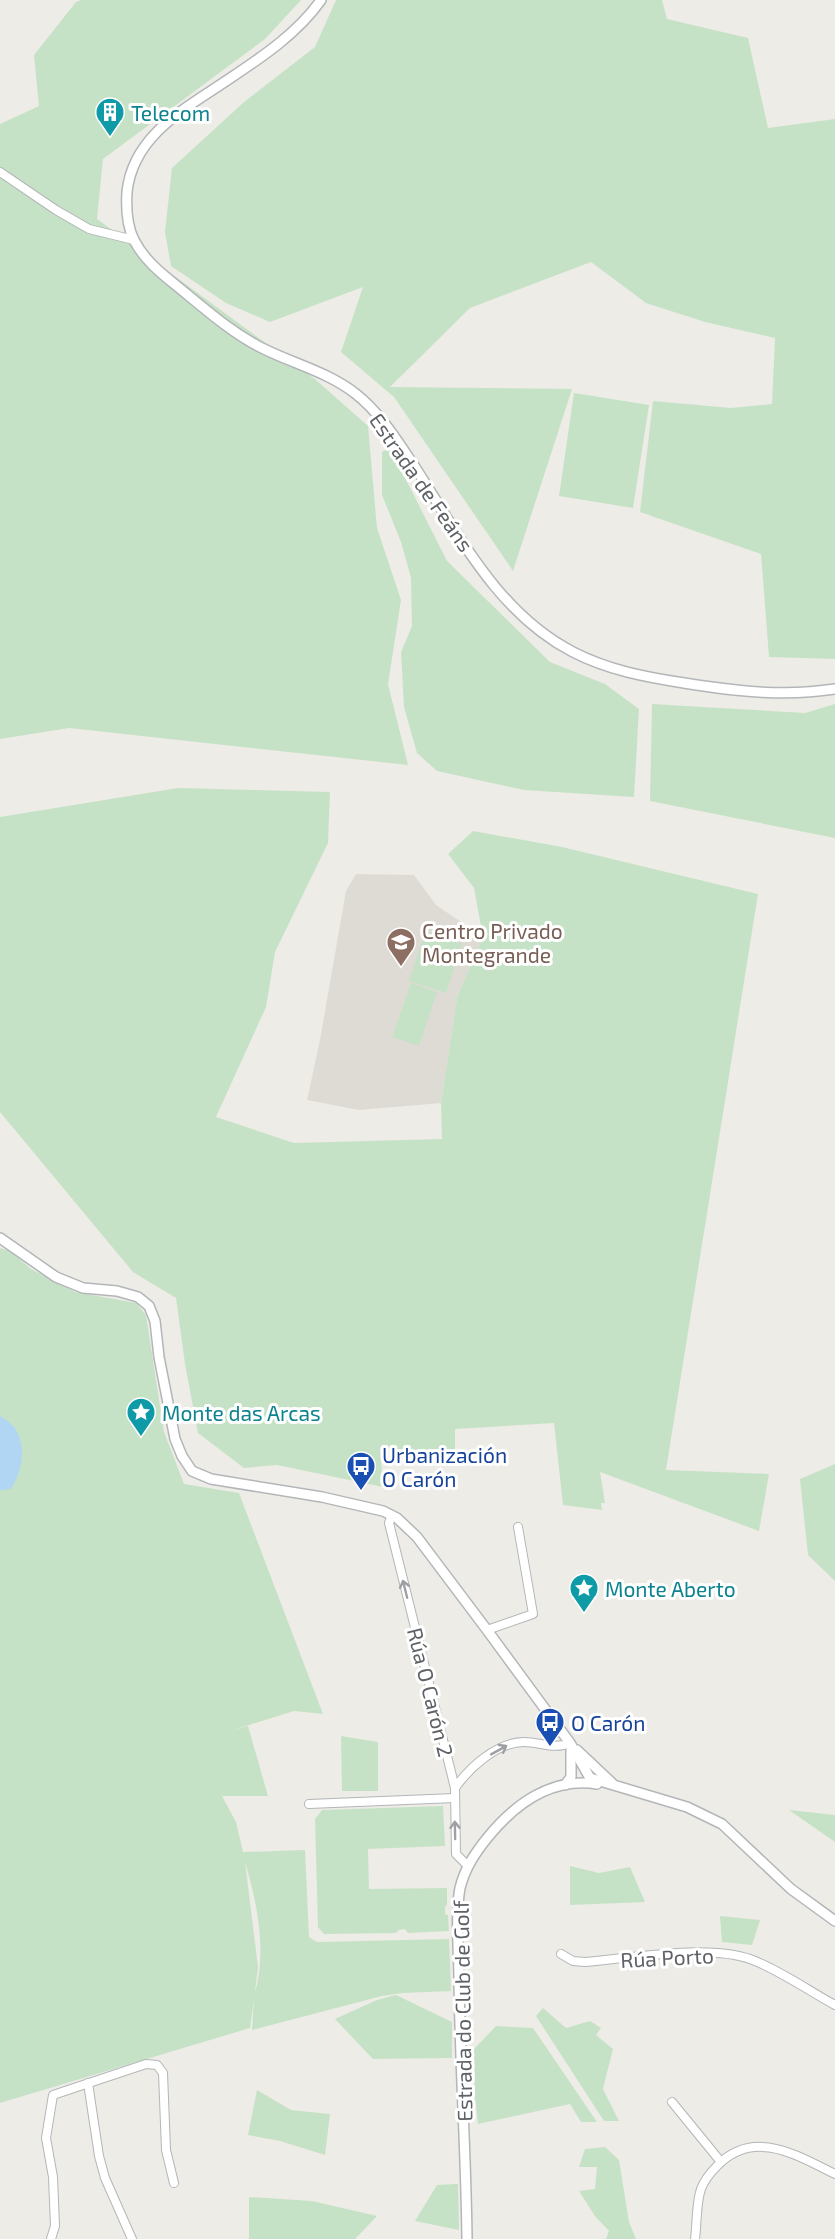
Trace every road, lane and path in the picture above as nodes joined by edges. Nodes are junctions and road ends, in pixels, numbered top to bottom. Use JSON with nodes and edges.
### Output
{"nodes":[{"id":1,"x":321,"y":0,"type":"edge"},
{"id":2,"x":0,"y":172,"type":"edge"},
{"id":3,"x":134,"y":240,"type":"junction"},
{"id":4,"x":835,"y":689,"type":"edge"},
{"id":5,"x":0,"y":1238,"type":"edge"},
{"id":6,"x":392,"y":1515,"type":"junction"},
{"id":7,"x":518,"y":1527,"type":"dead end"},
{"id":8,"x":487,"y":1630,"type":"junction"},
{"id":9,"x":570,"y":1743,"type":"junction"},
{"id":10,"x":590,"y":1762,"type":"junction"},
{"id":11,"x":589,"y":1780,"type":"junction"},
{"id":12,"x":566,"y":1785,"type":"junction"},
{"id":13,"x":616,"y":1787,"type":"junction"},
{"id":14,"x":455,"y":1788,"type":"junction"},
{"id":15,"x":454,"y":1798,"type":"junction"},
{"id":16,"x":309,"y":1804,"type":"dead end"},
{"id":17,"x":468,"y":1866,"type":"junction"},
{"id":18,"x":835,"y":1921,"type":"edge"},
{"id":19,"x":561,"y":1954,"type":"dead end"},
{"id":20,"x":835,"y":2006,"type":"edge"},
{"id":21,"x":88,"y":2083,"type":"junction"},
{"id":22,"x":672,"y":2102,"type":"dead end"},
{"id":23,"x":720,"y":2162,"type":"junction"},
{"id":24,"x":835,"y":2174,"type":"edge"},
{"id":25,"x":174,"y":2183,"type":"dead end"},
{"id":26,"x":51,"y":2239,"type":"edge"},
{"id":27,"x":132,"y":2239,"type":"edge"},
{"id":28,"x":467,"y":2239,"type":"edge"},
{"id":29,"x":695,"y":2239,"type":"edge"}],
"edges":[{"from":1,"to":3,"type":"street","name":"Estrada de Feáns"},
{"from":2,"to":3,"type":"street"},
{"from":3,"to":4,"type":"street","name":"Estrada de Feáns"},
{"from":5,"to":6,"type":"street"},
{"from":6,"to":8,"type":"street"},
{"from":14,"to":6,"type":"street","name":"Rúa O Carón 2","one_way":true},
{"from":7,"to":8,"type":"street"},
{"from":8,"to":9,"type":"street"},
{"from":9,"to":10,"type":"street"},
{"from":9,"to":11,"type":"street"},
{"from":9,"to":12,"type":"street"},
{"from":14,"to":9,"type":"street","one_way":true},
{"from":10,"to":11,"type":"street"},
{"from":10,"to":13,"type":"street"},
{"from":11,"to":12,"type":"street","name":"Estrada do Club de Golf"},
{"from":11,"to":13,"type":"street","name":"Estrada do Club de Golf"},
{"from":12,"to":17,"type":"street","name":"Estrada do Club de Golf"},
{"from":13,"to":18,"type":"street","name":"Estrada do Club de Golf"},
{"from":14,"to":15,"type":"street","name":"Rúa O Carón 2"},
{"from":15,"to":16,"type":"street"},
{"from":17,"to":15,"type":"street","name":"Rúa O Carón 2","one_way":true},
{"from":17,"to":28,"type":"street","name":"Estrada do Club de Golf"},
{"from":19,"to":20,"type":"street","name":"Rúa Porto"},
{"from":21,"to":25,"type":"street"},
{"from":21,"to":26,"type":"street"},
{"from":21,"to":27,"type":"street"},
{"from":22,"to":23,"type":"street"},
{"from":23,"to":24,"type":"street"},
{"from":23,"to":29,"type":"street"}]}
